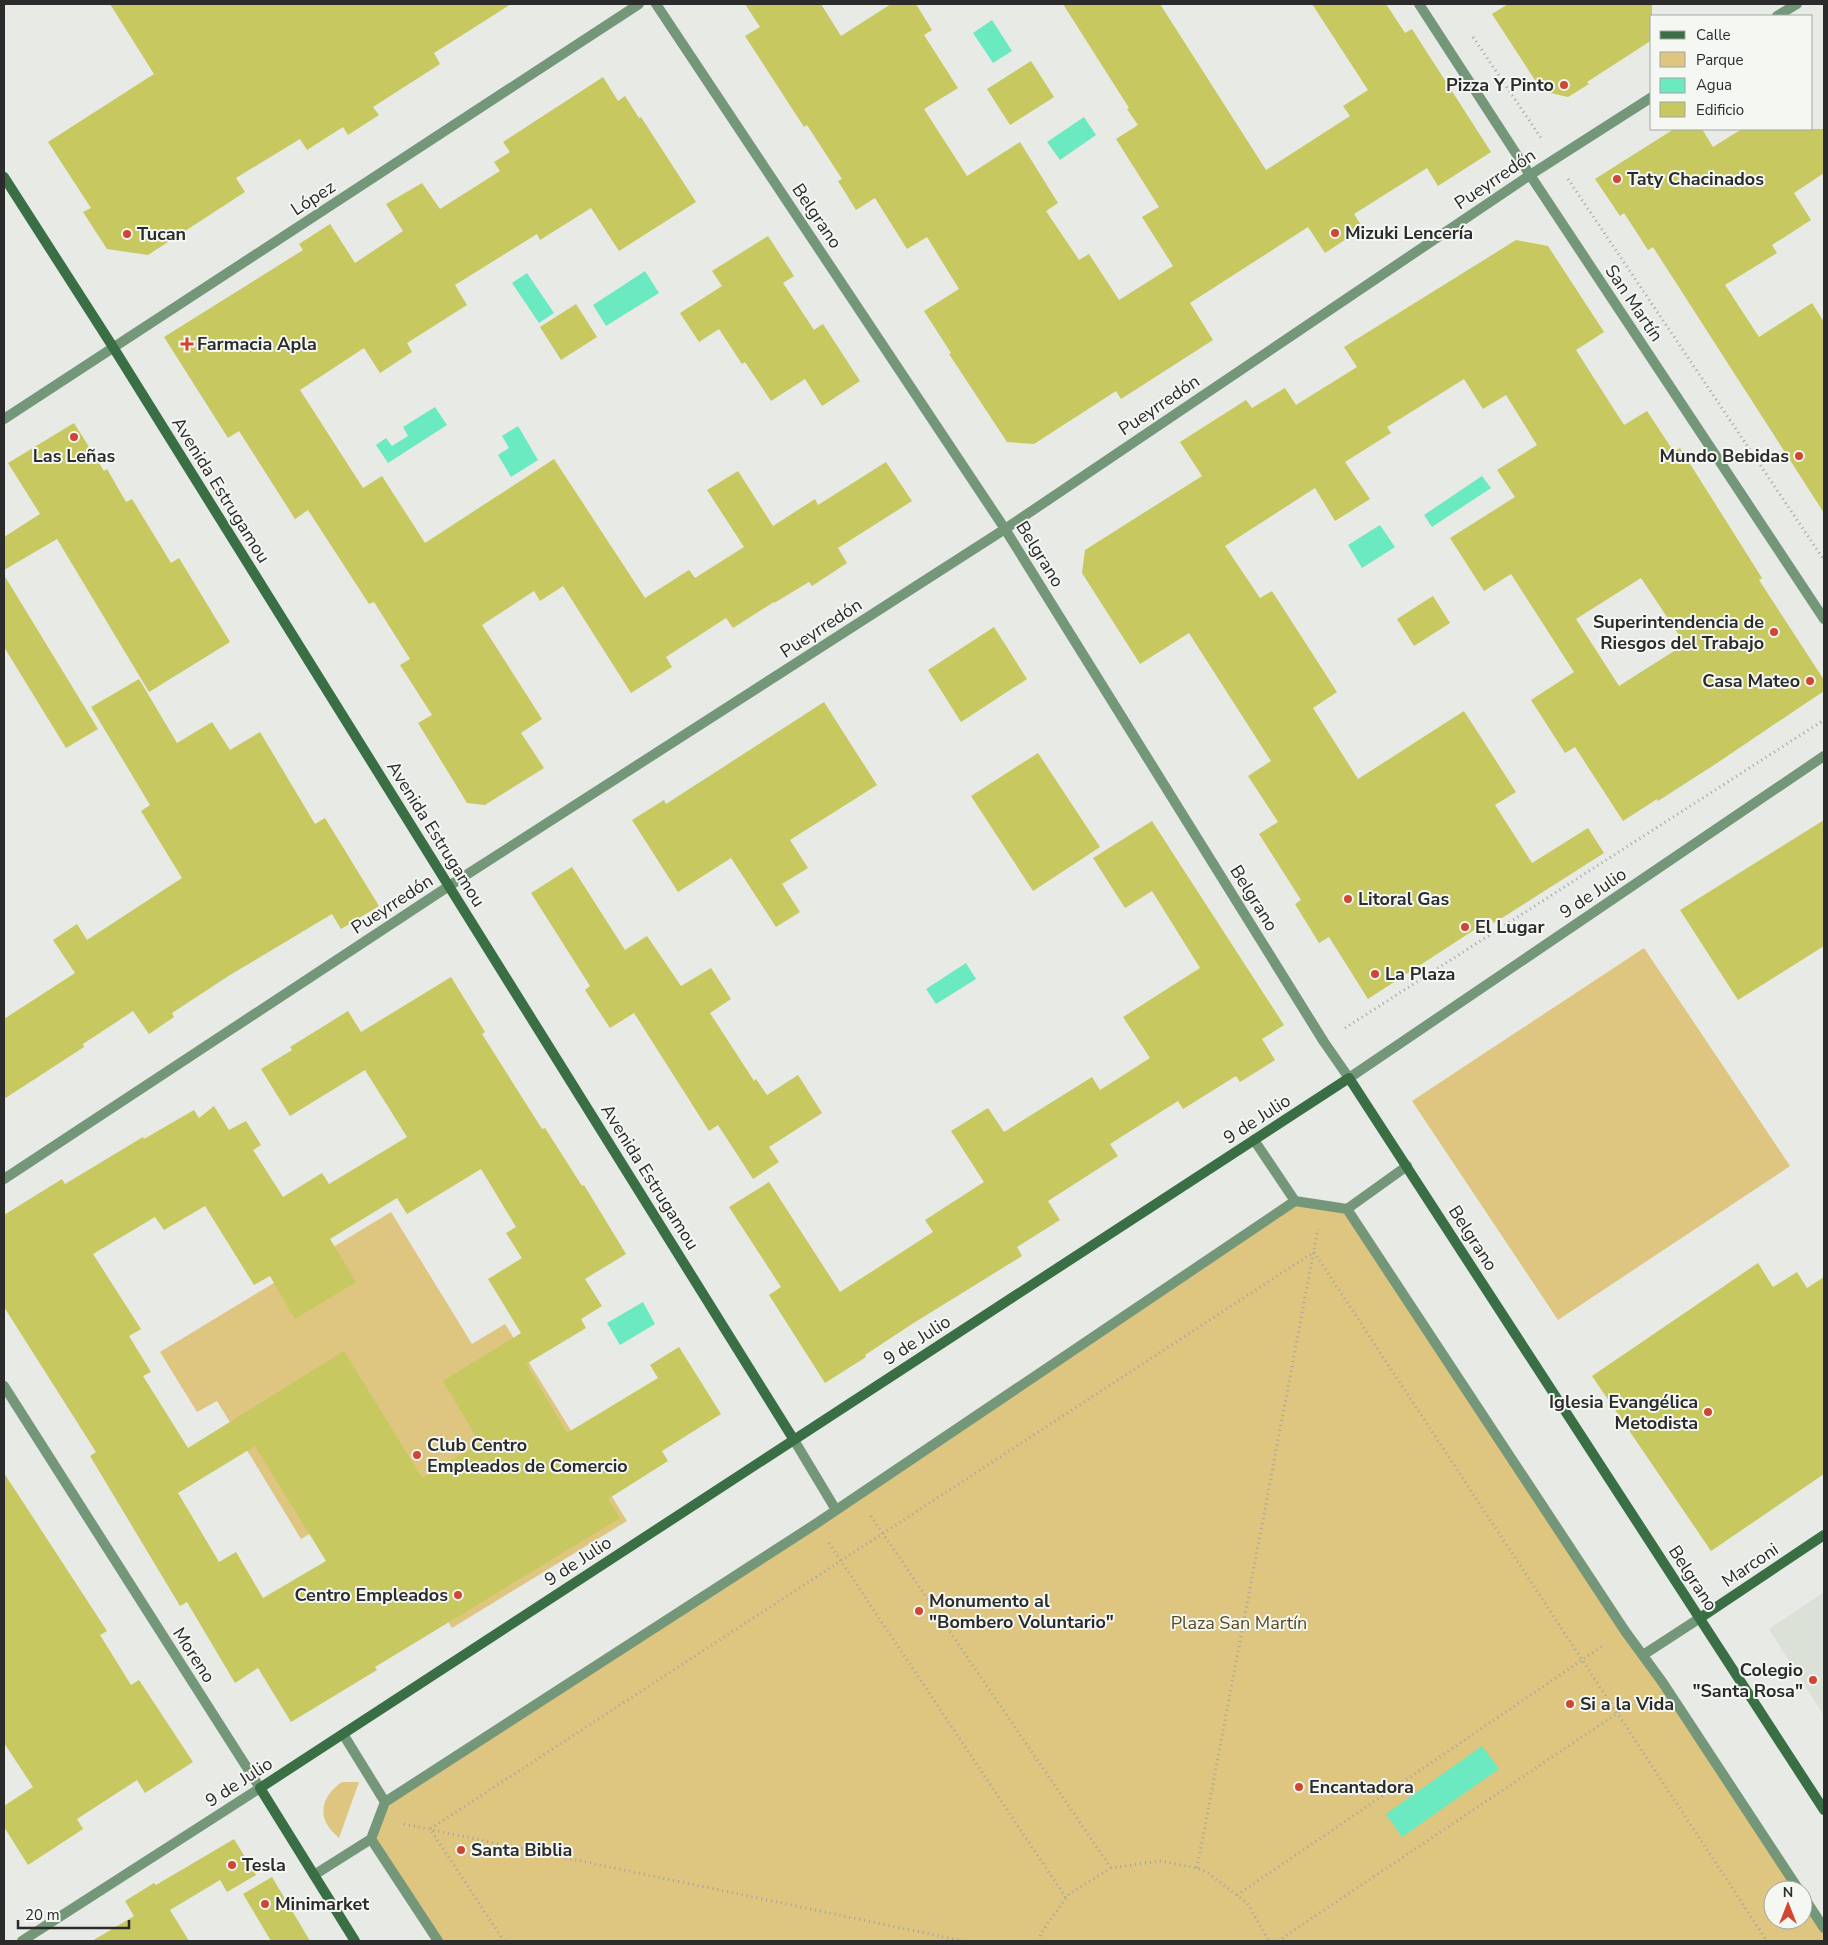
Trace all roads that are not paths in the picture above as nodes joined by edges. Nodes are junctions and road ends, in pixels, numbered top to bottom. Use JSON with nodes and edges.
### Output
{"nodes":[{"id":1,"x":639,"y":4,"type":"edge"},
{"id":2,"x":656,"y":4,"type":"edge"},
{"id":3,"x":1419,"y":4,"type":"edge"},
{"id":4,"x":1797,"y":4,"type":"edge"},
{"id":5,"x":1779,"y":15,"type":"edge"},
{"id":6,"x":1650,"y":98,"type":"edge"},
{"id":7,"x":1530,"y":175,"type":"junction"},
{"id":8,"x":4,"y":177,"type":"edge"},
{"id":9,"x":113,"y":347,"type":"junction"},
{"id":10,"x":4,"y":419,"type":"edge"},
{"id":11,"x":1005,"y":529,"type":"junction"},
{"id":12,"x":1824,"y":618,"type":"edge"},
{"id":13,"x":1824,"y":756,"type":"edge"},
{"id":14,"x":449,"y":886,"type":"junction"},
{"id":15,"x":1349,"y":1078,"type":"junction"},
{"id":16,"x":1254,"y":1140,"type":"junction"},
{"id":17,"x":1407,"y":1166,"type":"junction"},
{"id":18,"x":4,"y":1179,"type":"edge"},
{"id":19,"x":1294,"y":1200,"type":"junction"},
{"id":20,"x":1347,"y":1209,"type":"junction"},
{"id":21,"x":4,"y":1386,"type":"edge"},
{"id":22,"x":794,"y":1440,"type":"junction"},
{"id":23,"x":836,"y":1510,"type":"junction"},
{"id":24,"x":1824,"y":1535,"type":"edge"},
{"id":25,"x":1700,"y":1618,"type":"junction"},
{"id":26,"x":1643,"y":1655,"type":"junction"},
{"id":27,"x":343,"y":1734,"type":"junction"},
{"id":28,"x":260,"y":1788,"type":"junction"},
{"id":29,"x":385,"y":1802,"type":"junction"},
{"id":30,"x":1824,"y":1810,"type":"edge"},
{"id":31,"x":371,"y":1839,"type":"junction"},
{"id":32,"x":314,"y":1875,"type":"junction"},
{"id":33,"x":1792,"y":1880,"type":"edge"},
{"id":34,"x":1813,"y":1911,"type":"edge"},
{"id":35,"x":1824,"y":1928,"type":"edge"},
{"id":36,"x":22,"y":1941,"type":"edge"},
{"id":37,"x":355,"y":1941,"type":"edge"},
{"id":38,"x":438,"y":1941,"type":"edge"}],
"edges":[{"from":1,"to":9,"type":"street","name":"López"},
{"from":2,"to":11,"type":"street","name":"Belgrano"},
{"from":3,"to":7,"type":"street","name":"San Martín"},
{"from":4,"to":5,"type":"street"},
{"from":6,"to":7,"type":"street","name":"Pueyrredón"},
{"from":7,"to":11,"type":"street","name":"Pueyrredón"},
{"from":7,"to":12,"type":"street","name":"San Martín"},
{"from":8,"to":9,"type":"main road","name":"Avenida Estrugamou"},
{"from":9,"to":10,"type":"street","name":"López"},
{"from":9,"to":14,"type":"main road","name":"Avenida Estrugamou"},
{"from":11,"to":14,"type":"street","name":"Pueyrredón"},
{"from":11,"to":15,"type":"street","name":"Belgrano"},
{"from":13,"to":15,"type":"street","name":"9 de Julio"},
{"from":14,"to":18,"type":"street","name":"Pueyrredón"},
{"from":14,"to":22,"type":"main road","name":"Avenida Estrugamou"},
{"from":15,"to":16,"type":"main road","name":"9 de Julio"},
{"from":15,"to":17,"type":"main road","name":"Belgrano"},
{"from":16,"to":19,"type":"street"},
{"from":16,"to":22,"type":"main road","name":"9 de Julio"},
{"from":17,"to":20,"type":"street"},
{"from":17,"to":25,"type":"main road","name":"Belgrano"},
{"from":19,"to":20,"type":"street"},
{"from":19,"to":23,"type":"street"},
{"from":20,"to":26,"type":"street"},
{"from":21,"to":28,"type":"street","name":"Moreno"},
{"from":22,"to":23,"type":"street","name":"Avenida Estrugamou"},
{"from":22,"to":27,"type":"main road","name":"9 de Julio"},
{"from":23,"to":29,"type":"street"},
{"from":24,"to":25,"type":"main road","name":"Marconi"},
{"from":25,"to":26,"type":"street","name":"Marconi"},
{"from":25,"to":30,"type":"main road","name":"Belgrano"},
{"from":26,"to":33,"type":"street"},
{"from":27,"to":28,"type":"main road","name":"9 de Julio"},
{"from":27,"to":29,"type":"street"},
{"from":28,"to":32,"type":"main road","name":"Moreno"},
{"from":28,"to":36,"type":"street","name":"9 de Julio"},
{"from":29,"to":31,"type":"street"},
{"from":31,"to":32,"type":"street"},
{"from":31,"to":38,"type":"street"},
{"from":32,"to":37,"type":"main road","name":"Moreno"},
{"from":34,"to":35,"type":"street"}]}
